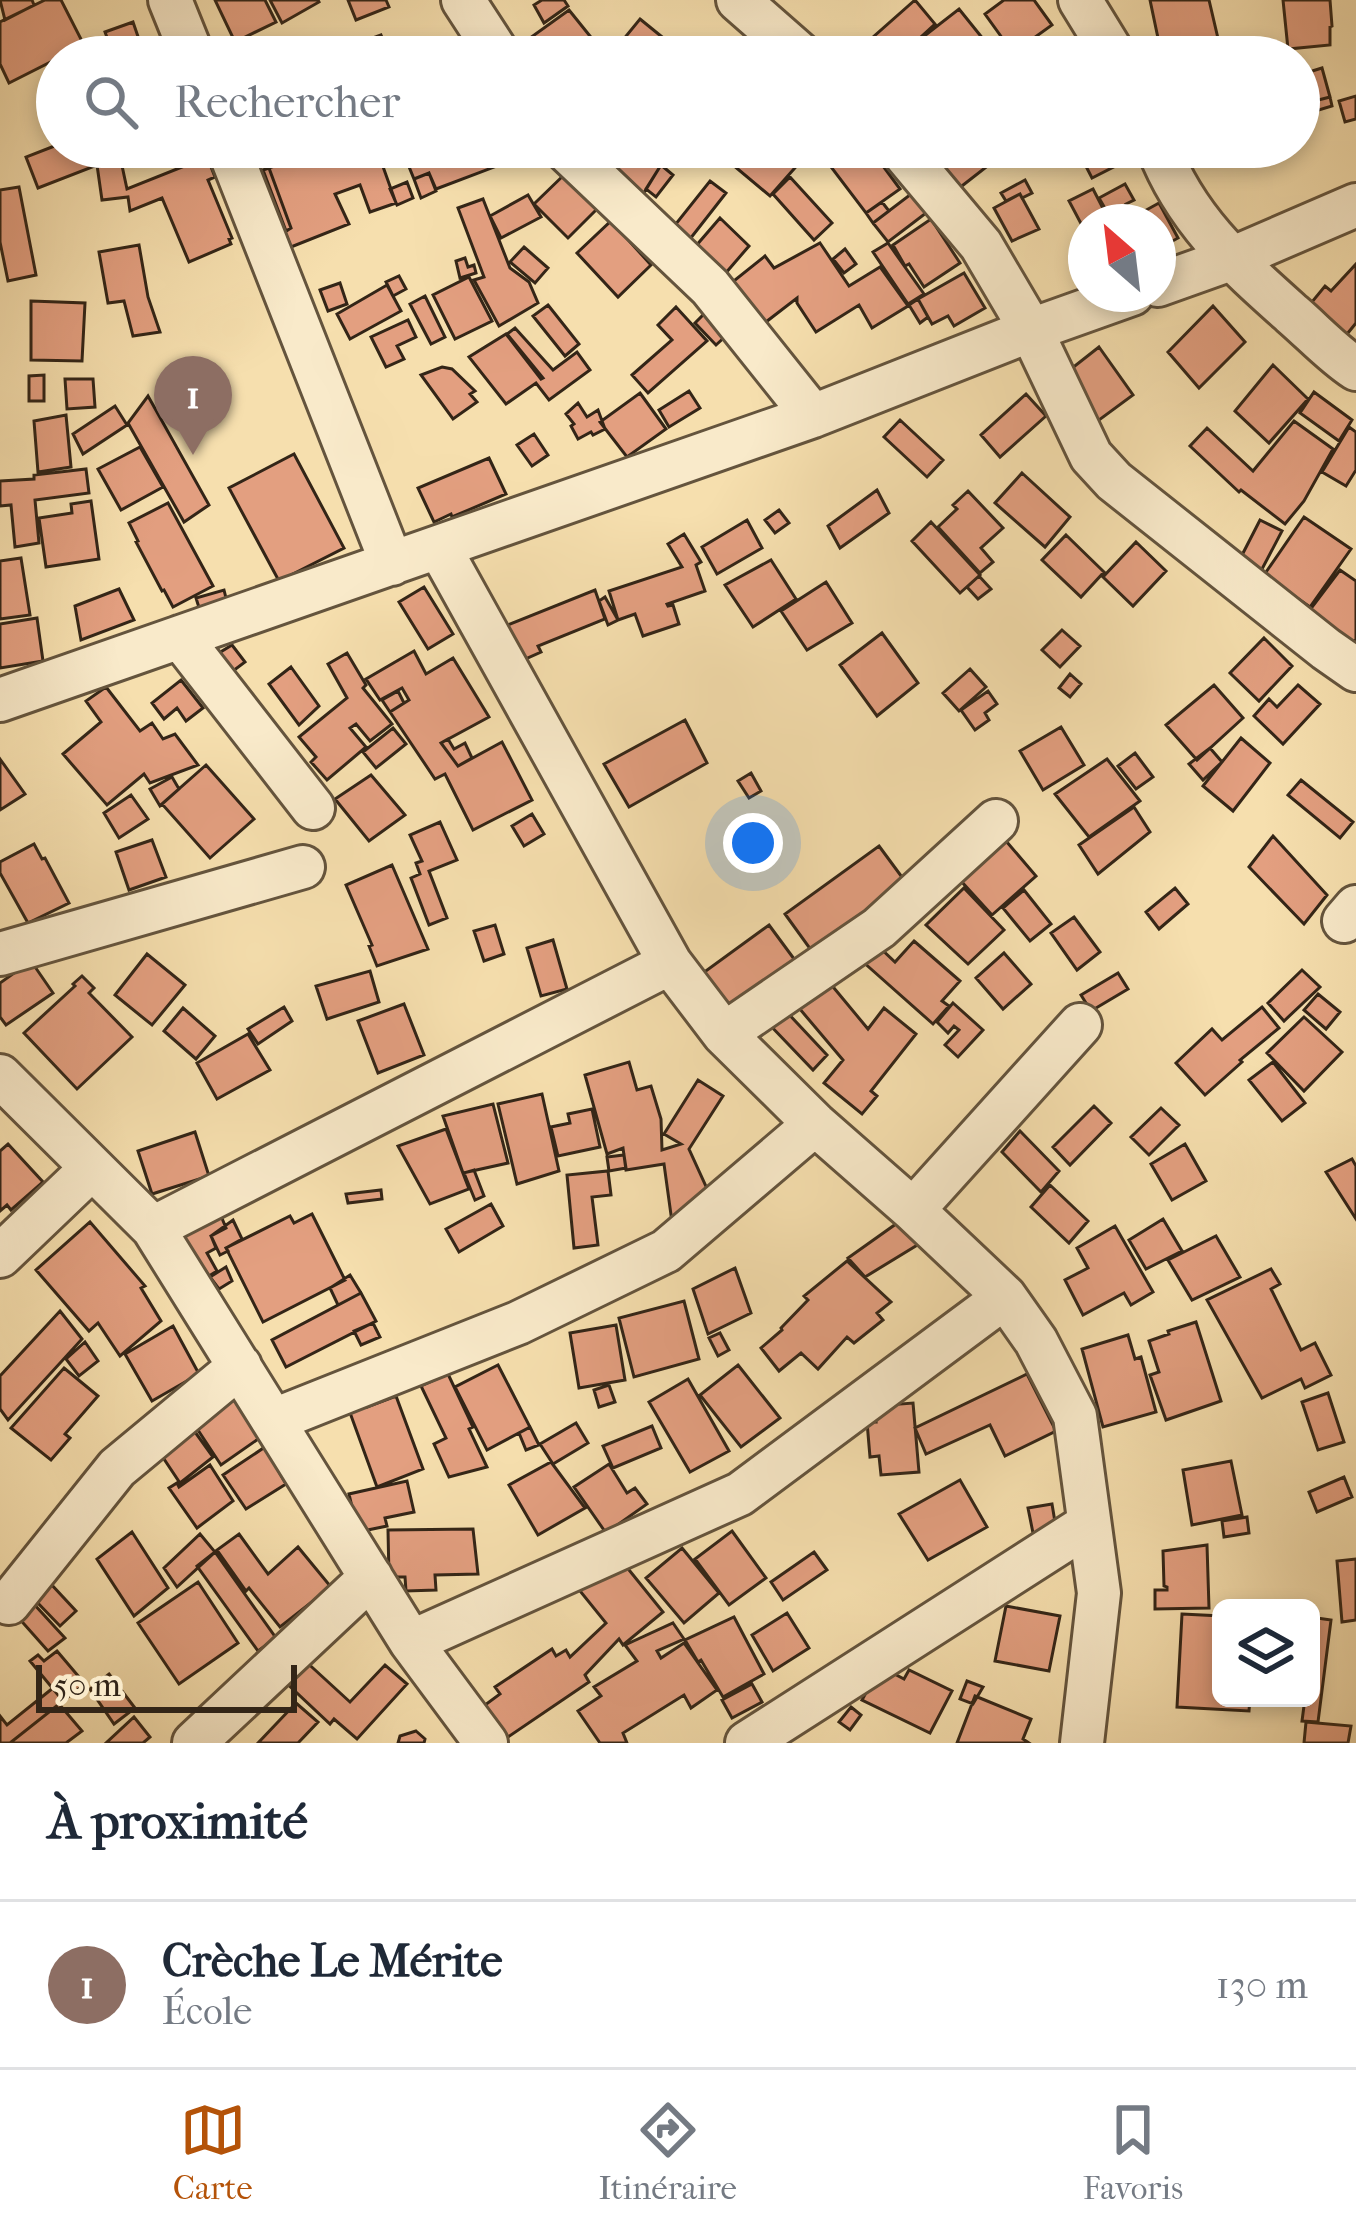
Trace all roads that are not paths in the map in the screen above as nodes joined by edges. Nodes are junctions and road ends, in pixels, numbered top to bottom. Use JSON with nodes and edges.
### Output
{"nodes":[{"id":1,"x":170,"y":0,"type":"edge"},
{"id":2,"x":463,"y":0,"type":"edge"},
{"id":3,"x":738,"y":0,"type":"edge"},
{"id":4,"x":1080,"y":0,"type":"edge"},
{"id":5,"x":185,"y":36,"type":"edge"},
{"id":6,"x":486,"y":36,"type":"edge"},
{"id":7,"x":779,"y":36,"type":"edge"},
{"id":8,"x":1102,"y":36,"type":"edge"},
{"id":9,"x":236,"y":168,"type":"edge"},
{"id":10,"x":584,"y":168,"type":"edge"},
{"id":11,"x":917,"y":168,"type":"edge"},
{"id":12,"x":1166,"y":168,"type":"edge"},
{"id":13,"x":1356,"y":205,"type":"edge"},
{"id":14,"x":1231,"y":259,"type":"junction"},
{"id":15,"x":1176,"y":279,"type":"edge"},
{"id":16,"x":1082,"y":312,"type":"edge"},
{"id":17,"x":1031,"y":330,"type":"junction"},
{"id":18,"x":1356,"y":369,"type":"edge"},
{"id":19,"x":813,"y":416,"type":"junction"},
{"id":20,"x":439,"y":547,"type":"junction"},
{"id":21,"x":392,"y":564,"type":"junction"},
{"id":22,"x":180,"y":637,"type":"junction"},
{"id":23,"x":1356,"y":670,"type":"edge"},
{"id":24,"x":0,"y":700,"type":"edge"},
{"id":25,"x":313,"y":808,"type":"dead end"},
{"id":26,"x":996,"y":821,"type":"dead end"},
{"id":27,"x":303,"y":867,"type":"dead end"},
{"id":28,"x":0,"y":954,"type":"edge"},
{"id":29,"x":670,"y":963,"type":"junction"},
{"id":30,"x":1080,"y":1025,"type":"dead end"},
{"id":31,"x":724,"y":1034,"type":"junction"},
{"id":32,"x":0,"y":1076,"type":"edge"},
{"id":33,"x":815,"y":1124,"type":"junction"},
{"id":34,"x":92,"y":1168,"type":"junction"},
{"id":35,"x":913,"y":1210,"type":"junction"},
{"id":36,"x":154,"y":1228,"type":"junction"},
{"id":37,"x":0,"y":1256,"type":"edge"},
{"id":38,"x":1005,"y":1297,"type":"junction"},
{"id":39,"x":240,"y":1366,"type":"junction"},
{"id":40,"x":274,"y":1420,"type":"junction"},
{"id":41,"x":1089,"y":1524,"type":"junction"},
{"id":42,"x":371,"y":1577,"type":"junction"},
{"id":43,"x":9,"y":1603,"type":"dead end"},
{"id":44,"x":411,"y":1642,"type":"junction"},
{"id":45,"x":194,"y":1743,"type":"edge"},
{"id":46,"x":486,"y":1743,"type":"edge"},
{"id":47,"x":746,"y":1743,"type":"edge"},
{"id":48,"x":1082,"y":1743,"type":"edge"}],
"edges":[{"from":1,"to":5,"type":"street"},
{"from":2,"to":6,"type":"street"},
{"from":3,"to":7,"type":"street"},
{"from":4,"to":8,"type":"street"},
{"from":9,"to":21,"type":"street"},
{"from":10,"to":19,"type":"street"},
{"from":11,"to":17,"type":"street"},
{"from":12,"to":14,"type":"street"},
{"from":13,"to":14,"type":"street"},
{"from":14,"to":15,"type":"street"},
{"from":14,"to":18,"type":"street"},
{"from":16,"to":17,"type":"street"},
{"from":17,"to":19,"type":"street"},
{"from":17,"to":23,"type":"street"},
{"from":19,"to":20,"type":"street"},
{"from":20,"to":21,"type":"street"},
{"from":20,"to":29,"type":"street"},
{"from":21,"to":22,"type":"street"},
{"from":22,"to":24,"type":"street"},
{"from":22,"to":25,"type":"street"},
{"from":26,"to":31,"type":"street"},
{"from":27,"to":28,"type":"street"},
{"from":29,"to":31,"type":"street"},
{"from":29,"to":36,"type":"street"},
{"from":30,"to":35,"type":"street"},
{"from":31,"to":33,"type":"street"},
{"from":32,"to":34,"type":"street"},
{"from":33,"to":35,"type":"street"},
{"from":33,"to":40,"type":"street"},
{"from":34,"to":36,"type":"street"},
{"from":34,"to":37,"type":"street"},
{"from":35,"to":38,"type":"street"},
{"from":36,"to":39,"type":"street"},
{"from":38,"to":41,"type":"street"},
{"from":38,"to":44,"type":"street"},
{"from":39,"to":40,"type":"street"},
{"from":39,"to":43,"type":"street"},
{"from":40,"to":42,"type":"street"},
{"from":41,"to":47,"type":"street"},
{"from":41,"to":48,"type":"street"},
{"from":42,"to":44,"type":"street"},
{"from":42,"to":45,"type":"street"},
{"from":44,"to":46,"type":"street"}]}
